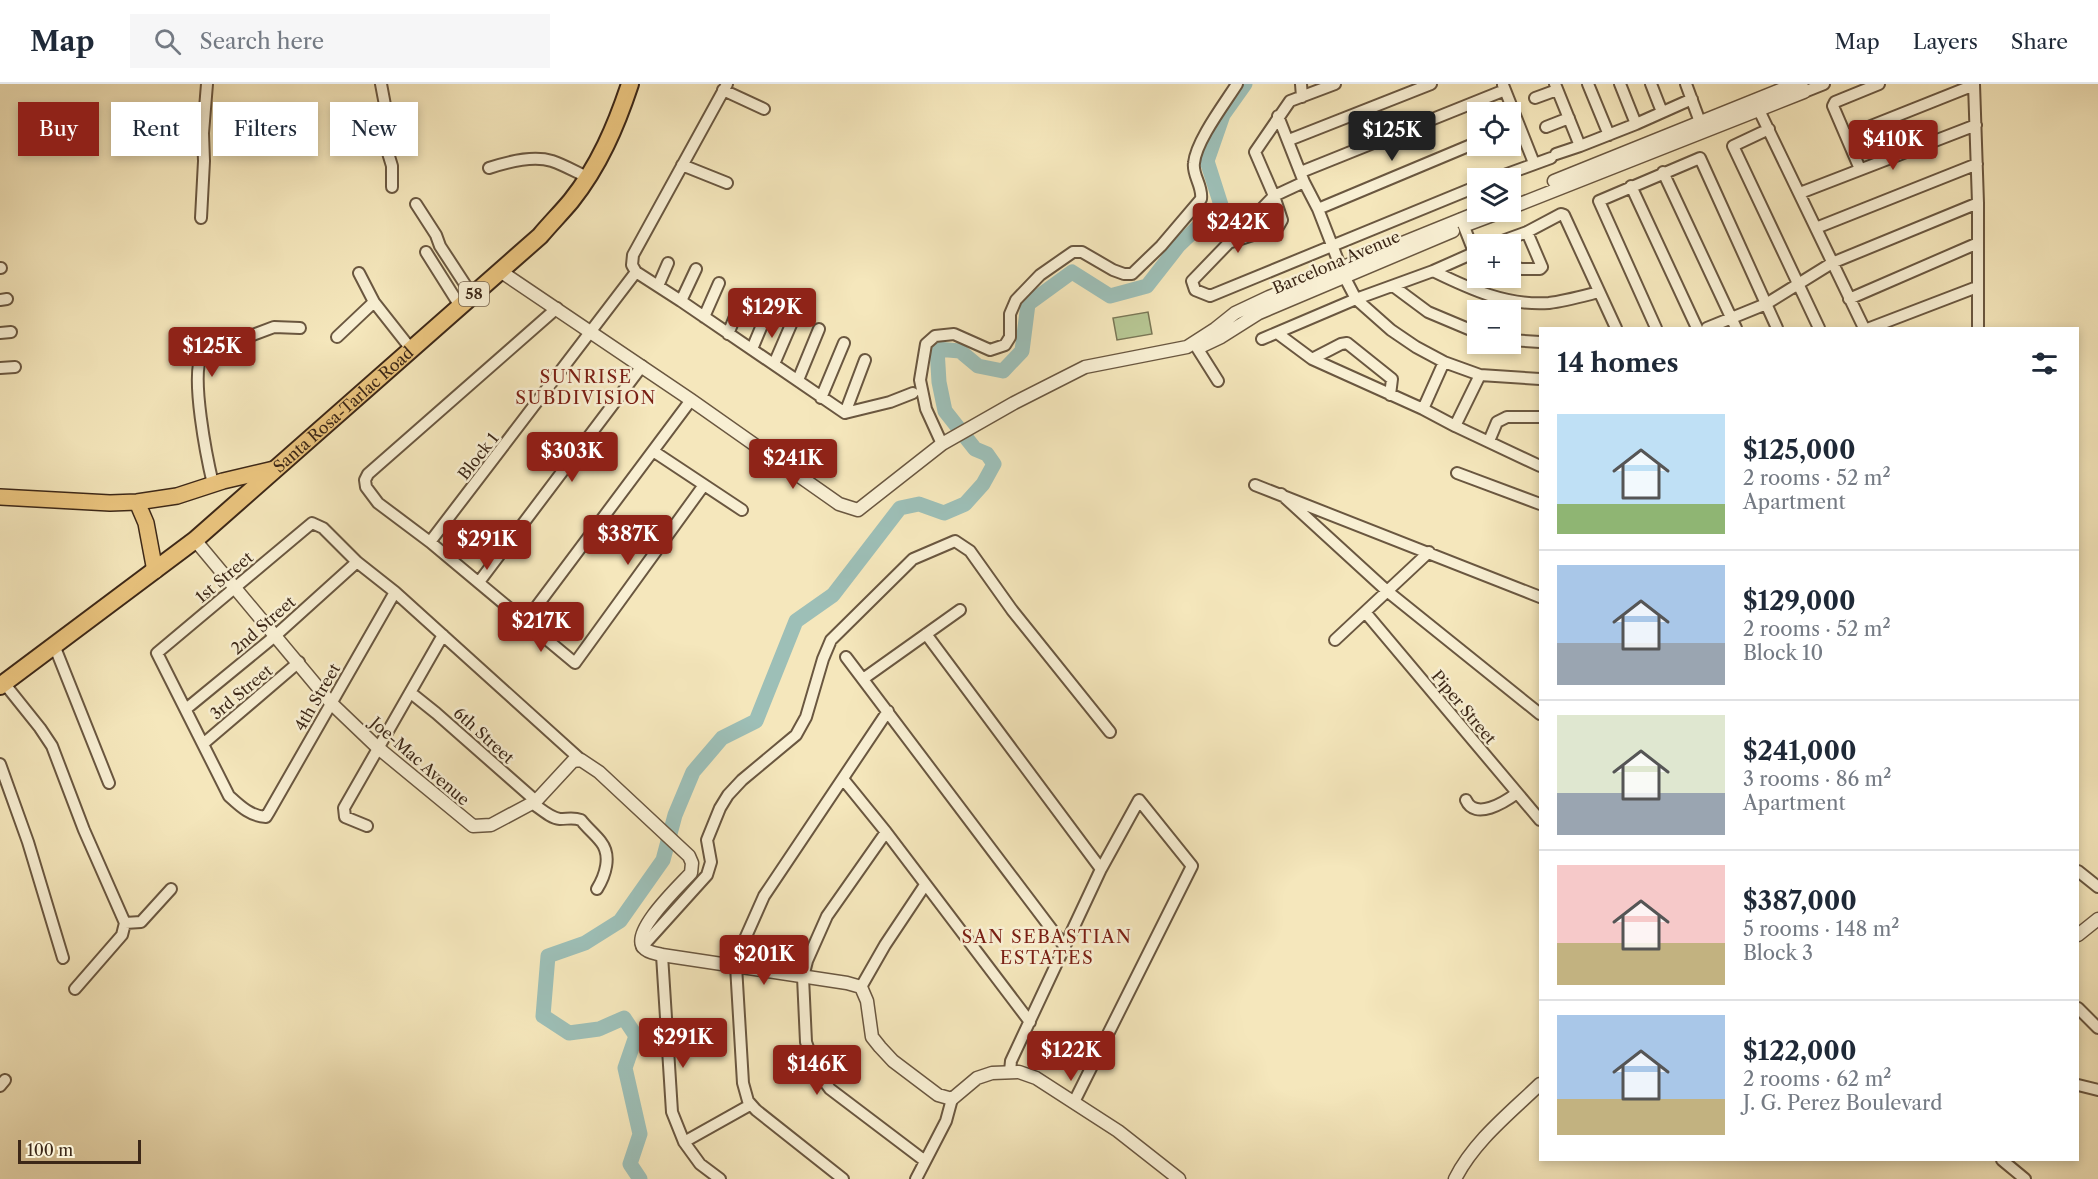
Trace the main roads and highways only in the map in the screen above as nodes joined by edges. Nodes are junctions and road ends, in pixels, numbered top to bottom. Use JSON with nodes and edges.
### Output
{"nodes":[{"id":1,"x":630,"y":84,"type":"edge"},
{"id":2,"x":274,"y":469,"type":"junction"},
{"id":3,"x":0,"y":497,"type":"edge"},
{"id":4,"x":137,"y":502,"type":"junction"},
{"id":5,"x":155,"y":571,"type":"junction"},
{"id":6,"x":2,"y":685,"type":"edge"}],
"edges":[{"from":1,"to":2,"type":"highway","name":"Santa Rosa-Tarlac Road","number":"58"},
{"from":2,"to":4,"type":"main road"},
{"from":2,"to":5,"type":"highway","name":"Santa Rosa-Tarlac Road","number":"58"},
{"from":3,"to":4,"type":"main road"},
{"from":4,"to":5,"type":"main road"},
{"from":5,"to":6,"type":"highway","name":"Santa Rosa-Tarlac Road","number":"58"}]}
